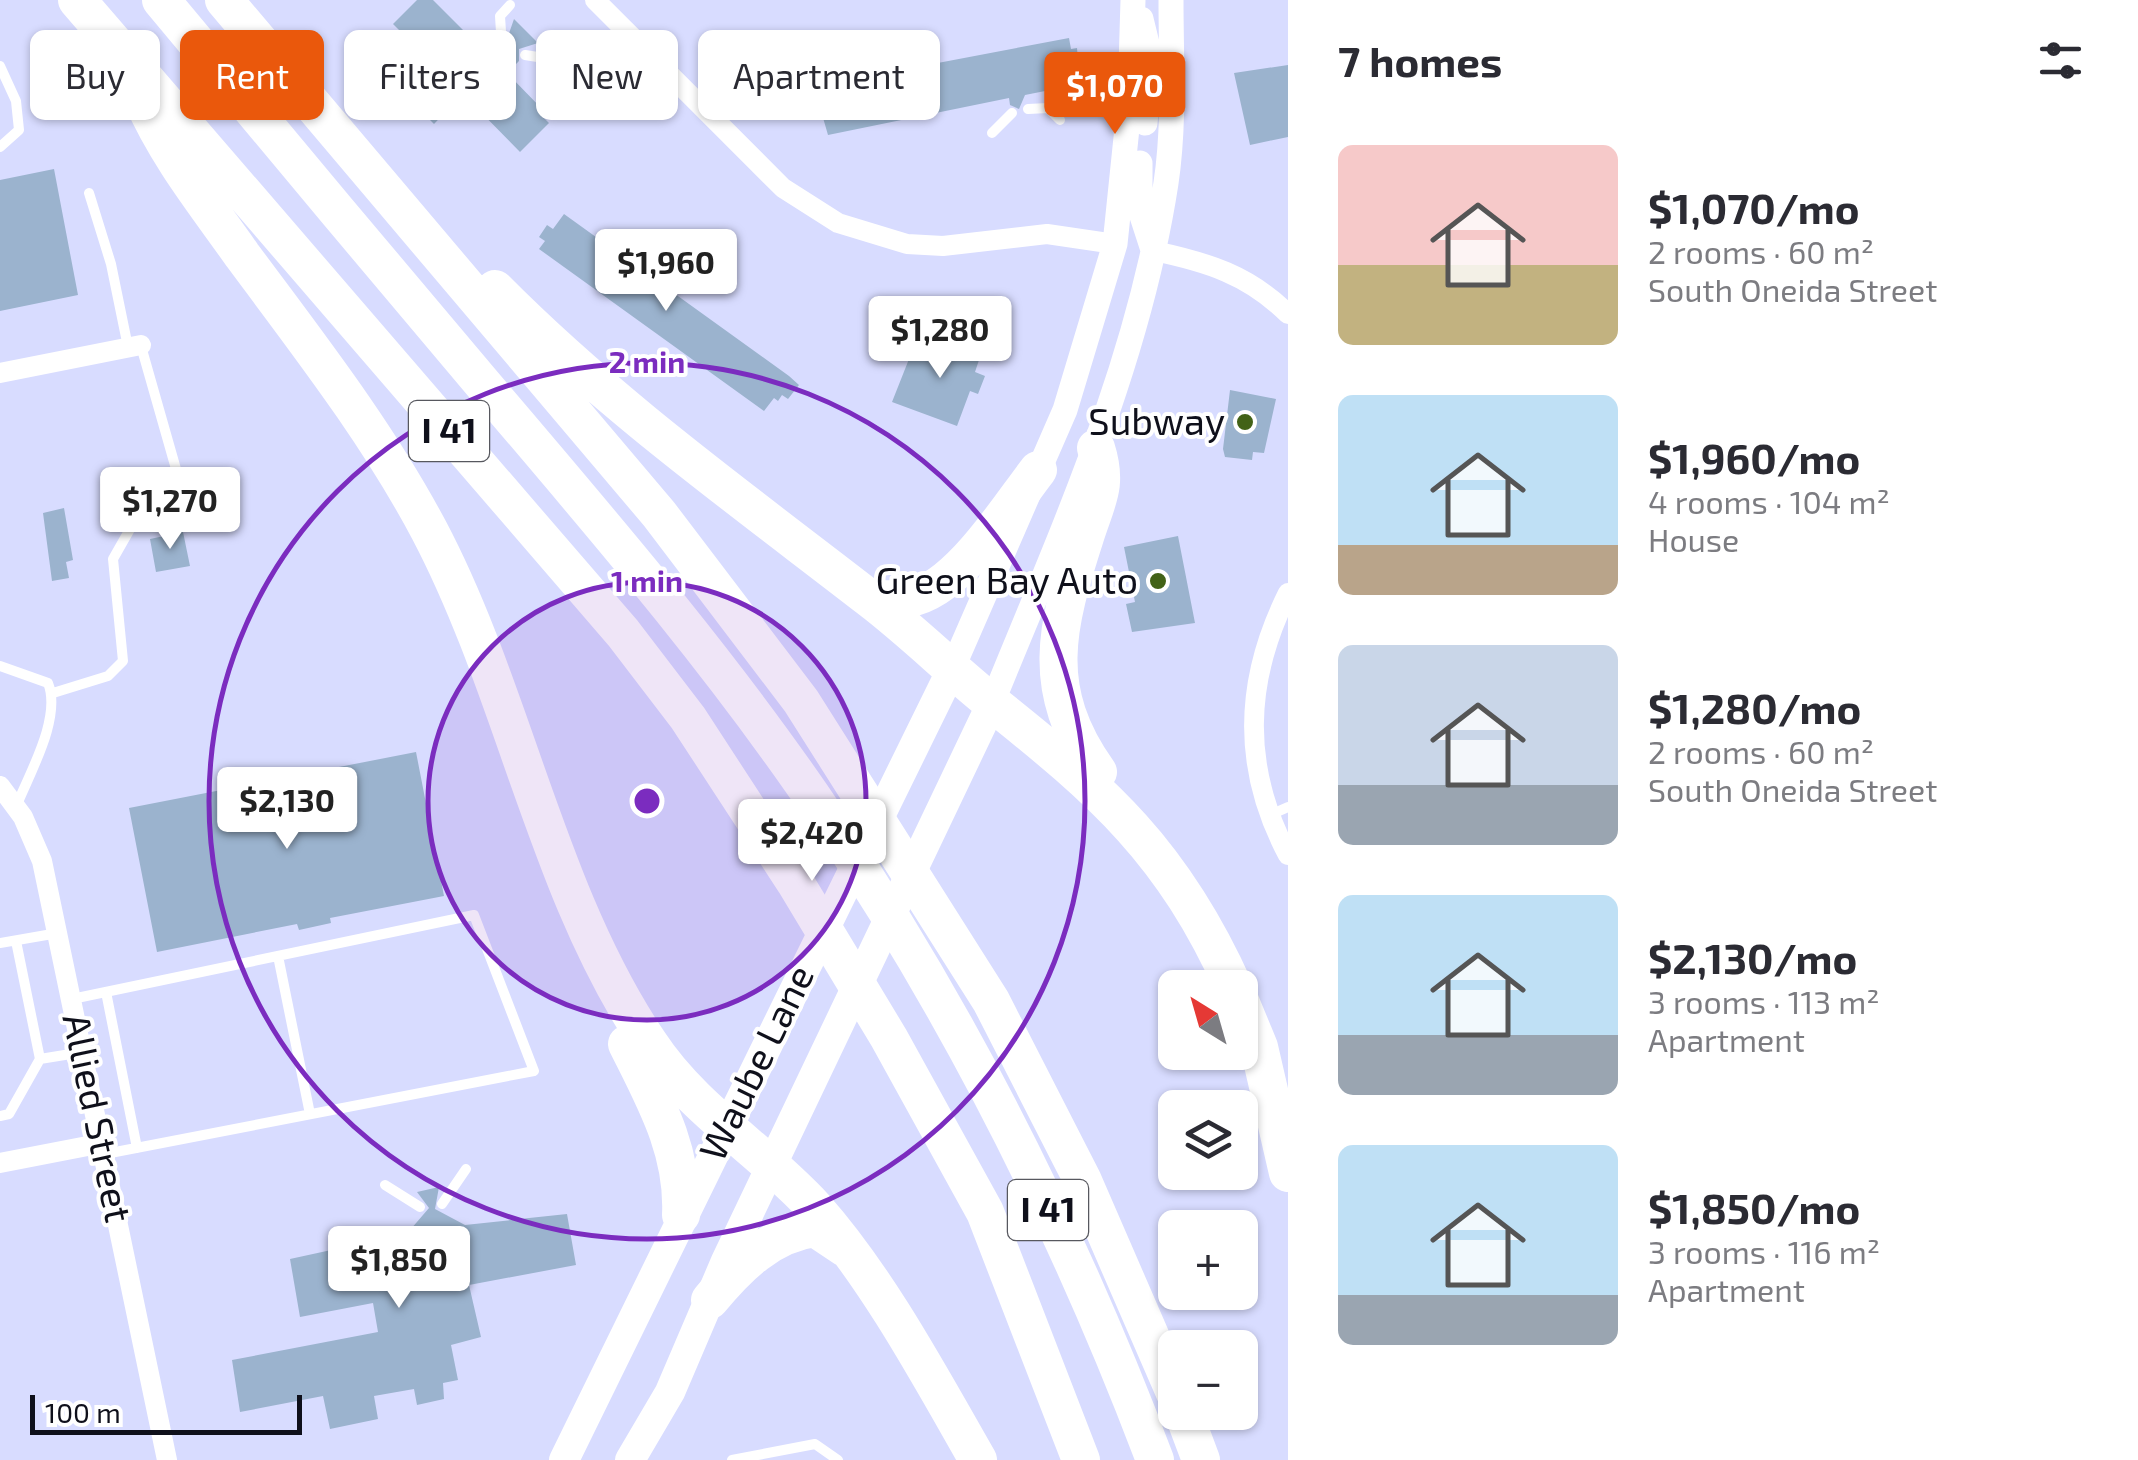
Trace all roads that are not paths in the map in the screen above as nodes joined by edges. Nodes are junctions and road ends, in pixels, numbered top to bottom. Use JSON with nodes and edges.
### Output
{"nodes":[{"id":1,"x":77,"y":0,"type":"edge"},
{"id":2,"x":160,"y":0,"type":"edge"},
{"id":3,"x":224,"y":0,"type":"edge"},
{"id":4,"x":596,"y":0,"type":"edge"},
{"id":5,"x":1135,"y":0,"type":"edge"},
{"id":6,"x":1171,"y":0,"type":"edge"},
{"id":7,"x":510,"y":5,"type":"dead end"},
{"id":8,"x":102,"y":30,"type":"edge"},
{"id":9,"x":249,"y":30,"type":"edge"},
{"id":10,"x":502,"y":30,"type":"edge"},
{"id":11,"x":525,"y":56,"type":"dead end"},
{"id":12,"x":536,"y":57,"type":"edge"},
{"id":13,"x":0,"y":66,"type":"edge"},
{"id":14,"x":160,"y":98,"type":"edge"},
{"id":15,"x":324,"y":102,"type":"edge"},
{"id":16,"x":1028,"y":109,"type":"dead end"},
{"id":17,"x":1012,"y":112,"type":"dead end"},
{"id":18,"x":324,"y":118,"type":"edge"},
{"id":19,"x":153,"y":120,"type":"edge"},
{"id":20,"x":1060,"y":120,"type":"dead end"},
{"id":21,"x":992,"y":133,"type":"dead end"},
{"id":22,"x":0,"y":147,"type":"edge"},
{"id":23,"x":89,"y":194,"type":"dead end"},
{"id":24,"x":1115,"y":244,"type":"junction"},
{"id":25,"x":1154,"y":251,"type":"junction"},
{"id":26,"x":1288,"y":314,"type":"edge"},
{"id":27,"x":135,"y":346,"type":"junction"},
{"id":28,"x":0,"y":373,"type":"edge"},
{"id":29,"x":1096,"y":448,"type":"junction"},
{"id":30,"x":1038,"y":470,"type":"junction"},
{"id":31,"x":1288,"y":592,"type":"edge"},
{"id":32,"x":870,"y":599,"type":"junction"},
{"id":33,"x":0,"y":666,"type":"edge"},
{"id":34,"x":954,"y":667,"type":"junction"},
{"id":35,"x":52,"y":693,"type":"junction"},
{"id":36,"x":992,"y":703,"type":"junction"},
{"id":37,"x":0,"y":786,"type":"edge"},
{"id":38,"x":16,"y":807,"type":"junction"},
{"id":39,"x":1279,"y":811,"type":"edge"},
{"id":40,"x":1130,"y":820,"type":"junction"},
{"id":41,"x":1288,"y":855,"type":"edge"},
{"id":42,"x":58,"y":933,"type":"junction"},
{"id":43,"x":16,"y":941,"type":"junction"},
{"id":44,"x":0,"y":944,"type":"edge"},
{"id":45,"x":278,"y":956,"type":"junction"},
{"id":46,"x":1224,"y":970,"type":"edge"},
{"id":47,"x":608,"y":974,"type":"junction"},
{"id":48,"x":106,"y":992,"type":"junction"},
{"id":49,"x":72,"y":999,"type":"junction"},
{"id":50,"x":1258,"y":1042,"type":"edge"},
{"id":51,"x":84,"y":1052,"type":"junction"},
{"id":52,"x":40,"y":1059,"type":"junction"},
{"id":53,"x":310,"y":1114,"type":"junction"},
{"id":54,"x":0,"y":1116,"type":"edge"},
{"id":55,"x":725,"y":1127,"type":"junction"},
{"id":56,"x":104,"y":1148,"type":"junction"},
{"id":57,"x":137,"y":1148,"type":"junction"},
{"id":58,"x":0,"y":1163,"type":"edge"},
{"id":59,"x":771,"y":1166,"type":"junction"},
{"id":60,"x":466,"y":1170,"type":"dead end"},
{"id":61,"x":1288,"y":1173,"type":"edge"},
{"id":62,"x":385,"y":1185,"type":"dead end"},
{"id":63,"x":442,"y":1204,"type":"dead end"},
{"id":64,"x":420,"y":1208,"type":"dead end"},
{"id":65,"x":681,"y":1216,"type":"junction"},
{"id":66,"x":847,"y":1250,"type":"junction"},
{"id":67,"x":710,"y":1300,"type":"junction"},
{"id":68,"x":1158,"y":1350,"type":"edge"},
{"id":69,"x":1189,"y":1430,"type":"edge"},
{"id":70,"x":167,"y":1460,"type":"edge"},
{"id":71,"x":564,"y":1460,"type":"edge"},
{"id":72,"x":630,"y":1460,"type":"edge"},
{"id":73,"x":732,"y":1460,"type":"edge"},
{"id":74,"x":838,"y":1460,"type":"edge"},
{"id":75,"x":978,"y":1460,"type":"edge"},
{"id":76,"x":1082,"y":1460,"type":"edge"},
{"id":77,"x":1155,"y":1460,"type":"edge"},
{"id":78,"x":1201,"y":1460,"type":"edge"}],
"edges":[{"from":1,"to":8,"type":"highway","number":"I 41"},
{"from":2,"to":77,"type":"highway","number":"I 41"},
{"from":3,"to":9,"type":"highway"},
{"from":4,"to":24,"type":"street"},
{"from":5,"to":24,"type":"street"},
{"from":5,"to":25,"type":"street"},
{"from":6,"to":25,"type":"street"},
{"from":7,"to":10,"type":"lane"},
{"from":11,"to":12,"type":"lane"},
{"from":13,"to":22,"type":"lane"},
{"from":14,"to":76,"type":"highway","number":"I 41"},
{"from":15,"to":32,"type":"highway"},
{"from":16,"to":20,"type":"lane"},
{"from":17,"to":21,"type":"lane"},
{"from":18,"to":68,"type":"highway"},
{"from":19,"to":47,"type":"highway"},
{"from":23,"to":27,"type":"lane"},
{"from":24,"to":29,"type":"street"},
{"from":24,"to":30,"type":"street"},
{"from":25,"to":26,"type":"street"},
{"from":25,"to":29,"type":"street"},
{"from":27,"to":28,"type":"street"},
{"from":27,"to":35,"type":"lane"},
{"from":29,"to":36,"type":"street"},
{"from":29,"to":40,"type":"highway"},
{"from":30,"to":32,"type":"highway"},
{"from":30,"to":34,"type":"street"},
{"from":31,"to":39,"type":"street"},
{"from":32,"to":34,"type":"highway"},
{"from":33,"to":35,"type":"lane"},
{"from":34,"to":36,"type":"highway"},
{"from":34,"to":55,"type":"main road","name":"Waube Lane"},
{"from":35,"to":38,"type":"lane"},
{"from":36,"to":40,"type":"highway"},
{"from":36,"to":59,"type":"main road","name":"Waube Lane"},
{"from":37,"to":38,"type":"street","name":"Allied Street"},
{"from":38,"to":42,"type":"street","name":"Allied Street"},
{"from":39,"to":41,"type":"street"},
{"from":40,"to":46,"type":"highway"},
{"from":42,"to":43,"type":"lane"},
{"from":42,"to":49,"type":"street","name":"Allied Street"},
{"from":43,"to":44,"type":"lane"},
{"from":43,"to":52,"type":"lane"},
{"from":45,"to":48,"type":"lane"},
{"from":45,"to":53,"type":"lane"},
{"from":45,"to":53,"type":"lane"},
{"from":47,"to":55,"type":"highway"},
{"from":47,"to":65,"type":"highway"},
{"from":48,"to":49,"type":"lane"},
{"from":48,"to":57,"type":"lane"},
{"from":49,"to":51,"type":"street","name":"Allied Street"},
{"from":50,"to":61,"type":"highway"},
{"from":51,"to":52,"type":"lane"},
{"from":51,"to":56,"type":"street","name":"Allied Street"},
{"from":52,"to":54,"type":"lane"},
{"from":53,"to":57,"type":"lane"},
{"from":55,"to":59,"type":"highway"},
{"from":55,"to":65,"type":"main road","name":"Waube Lane"},
{"from":56,"to":57,"type":"lane"},
{"from":56,"to":58,"type":"street"},
{"from":56,"to":70,"type":"street","name":"Allied Street"},
{"from":59,"to":66,"type":"highway"},
{"from":59,"to":67,"type":"main road","name":"Waube Lane"},
{"from":60,"to":63,"type":"lane"},
{"from":62,"to":64,"type":"lane"},
{"from":65,"to":71,"type":"main road","name":"Waube Lane"},
{"from":66,"to":67,"type":"highway"},
{"from":66,"to":75,"type":"highway"},
{"from":67,"to":72,"type":"main road","name":"Waube Lane"},
{"from":69,"to":78,"type":"highway"},
{"from":73,"to":74,"type":"lane"}]}
